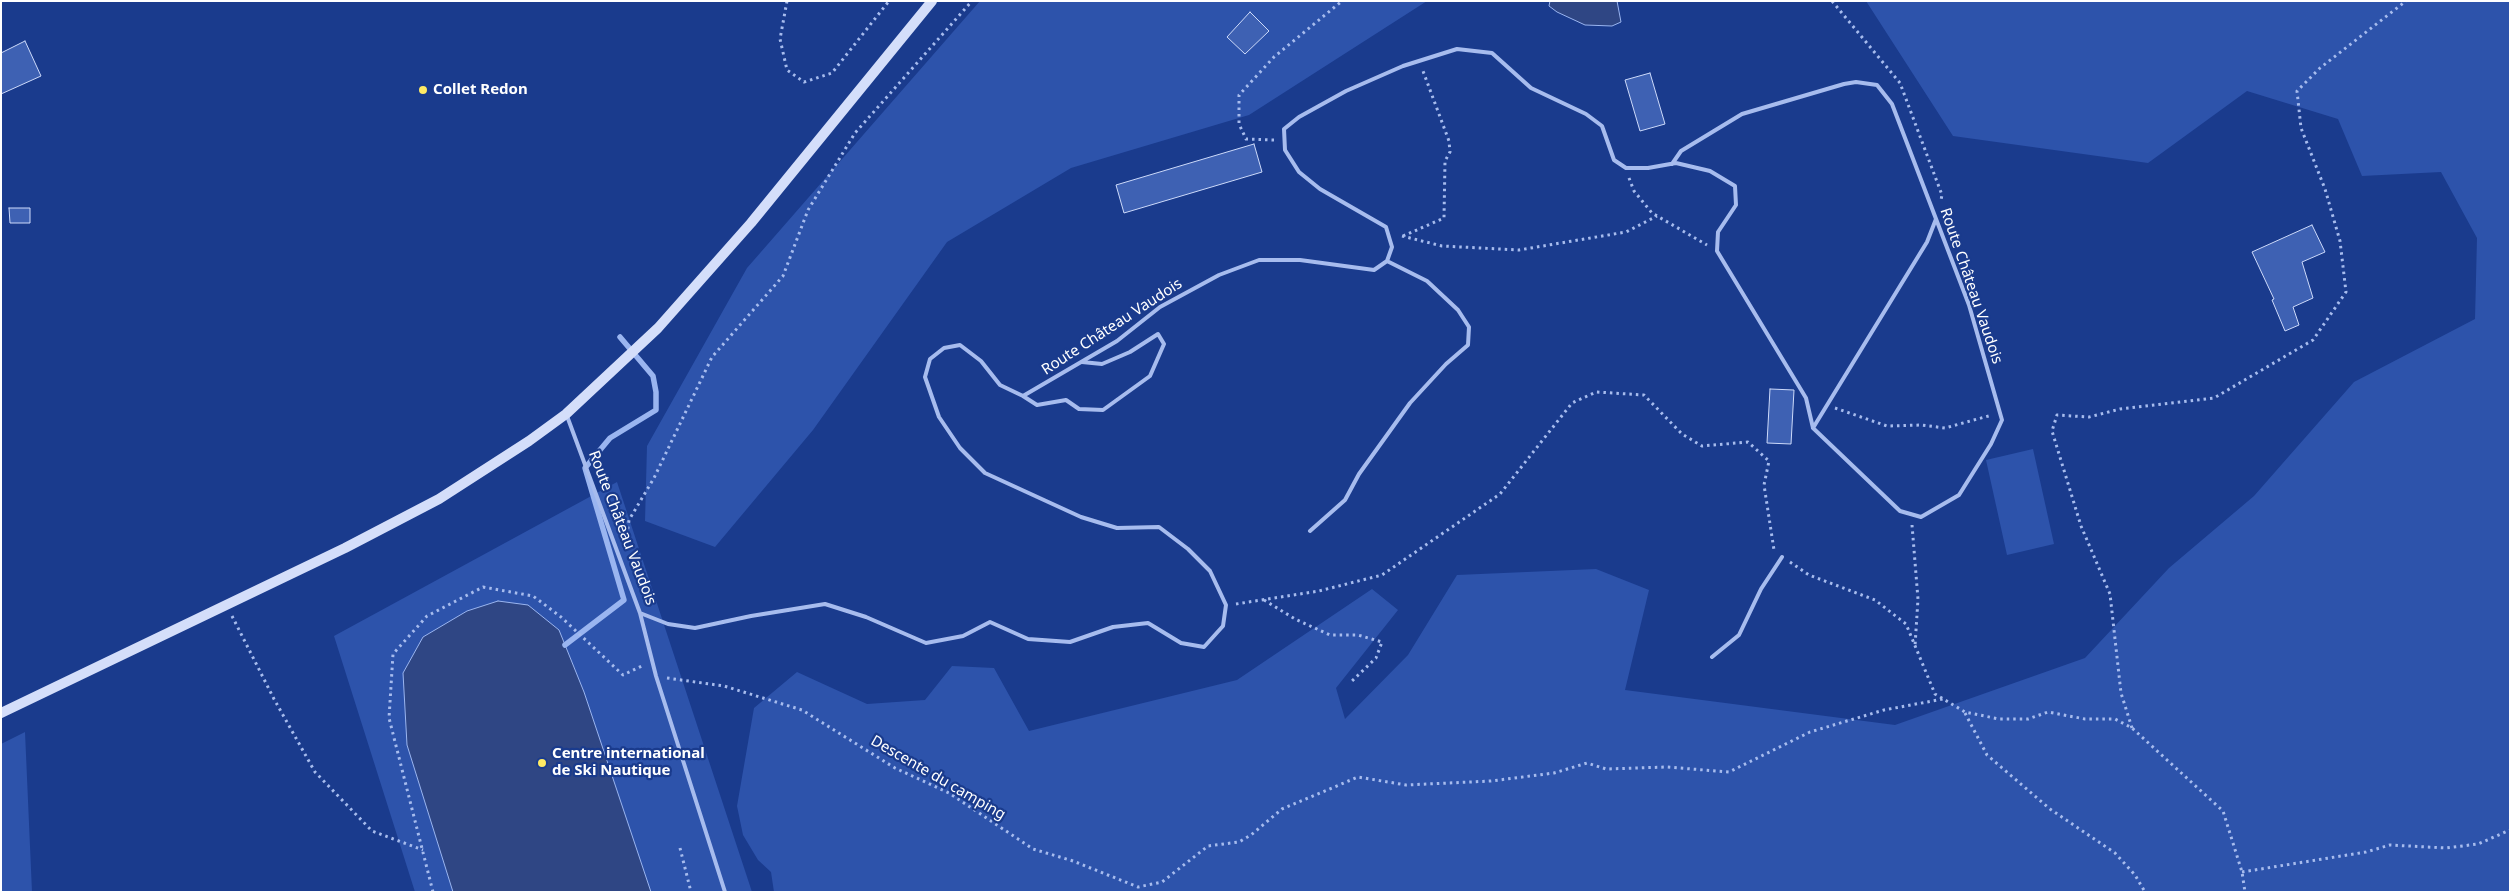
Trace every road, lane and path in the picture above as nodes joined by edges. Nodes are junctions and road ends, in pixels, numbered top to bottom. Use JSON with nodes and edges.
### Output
{"nodes":[{"id":1,"x":787,"y":1,"type":"edge"},
{"id":2,"x":889,"y":1,"type":"edge"},
{"id":3,"x":932,"y":1,"type":"edge"},
{"id":4,"x":972,"y":1,"type":"edge"},
{"id":5,"x":1342,"y":1,"type":"edge"},
{"id":6,"x":2406,"y":1,"type":"edge"},
{"id":7,"x":1419,"y":61,"type":"junction"},
{"id":8,"x":1284,"y":140,"type":"junction"},
{"id":9,"x":1672,"y":164,"type":"junction"},
{"id":10,"x":1626,"y":168,"type":"junction"},
{"id":11,"x":1657,"y":216,"type":"junction"},
{"id":12,"x":1936,"y":219,"type":"junction"},
{"id":13,"x":1402,"y":236,"type":"junction"},
{"id":14,"x":1390,"y":241,"type":"junction"},
{"id":15,"x":1717,"y":251,"type":"junction"},
{"id":16,"x":1387,"y":261,"type":"junction"},
{"id":17,"x":1082,"y":362,"type":"junction"},
{"id":18,"x":1023,"y":396,"type":"junction"},
{"id":19,"x":1828,"y":405,"type":"junction"},
{"id":20,"x":2000,"y":412,"type":"junction"},
{"id":21,"x":566,"y":414,"type":"junction"},
{"id":22,"x":1813,"y":428,"type":"junction"},
{"id":23,"x":1911,"y":514,"type":"junction"},
{"id":24,"x":1310,"y":530,"type":"dead end"},
{"id":25,"x":1782,"y":557,"type":"junction"},
{"id":26,"x":622,"y":565,"type":"junction"},
{"id":27,"x":1263,"y":600,"type":"junction"},
{"id":28,"x":226,"y":604,"type":"junction"},
{"id":29,"x":1226,"y":605,"type":"junction"},
{"id":30,"x":640,"y":613,"type":"junction"},
{"id":31,"x":1915,"y":647,"type":"junction"},
{"id":32,"x":1712,"y":657,"type":"dead end"},
{"id":33,"x":651,"y":661,"type":"junction"},
{"id":34,"x":656,"y":676,"type":"junction"},
{"id":35,"x":1351,"y":682,"type":"dead end"},
{"id":36,"x":1943,"y":699,"type":"junction"},
{"id":37,"x":1965,"y":712,"type":"junction"},
{"id":38,"x":1,"y":713,"type":"edge"},
{"id":39,"x":2132,"y":728,"type":"junction"},
{"id":40,"x":2510,"y":830,"type":"edge"},
{"id":41,"x":680,"y":848,"type":"dead end"},
{"id":42,"x":423,"y":850,"type":"junction"},
{"id":43,"x":2242,"y":872,"type":"junction"},
{"id":44,"x":433,"y":892,"type":"edge"},
{"id":45,"x":691,"y":892,"type":"edge"},
{"id":46,"x":726,"y":892,"type":"edge"},
{"id":47,"x":2145,"y":892,"type":"edge"},
{"id":48,"x":2245,"y":892,"type":"edge"}],
"edges":[{"from":1,"to":2,"type":"path"},
{"from":3,"to":21,"type":"main road"},
{"from":4,"to":26,"type":"path"},
{"from":5,"to":8,"type":"path"},
{"from":6,"to":39,"type":"path"},
{"from":7,"to":8,"type":"lane"},
{"from":7,"to":10,"type":"lane"},
{"from":7,"to":13,"type":"path"},
{"from":8,"to":14,"type":"lane"},
{"from":9,"to":10,"type":"lane"},
{"from":9,"to":12,"type":"lane","name":"Route Château Vaudois"},
{"from":9,"to":15,"type":"lane"},
{"from":10,"to":11,"type":"path"},
{"from":11,"to":13,"type":"path"},
{"from":11,"to":15,"type":"path"},
{"from":12,"to":19,"type":"lane"},
{"from":12,"to":20,"type":"lane","name":"Route Château Vaudois"},
{"from":13,"to":14,"type":"path"},
{"from":14,"to":16,"type":"lane"},
{"from":15,"to":22,"type":"lane"},
{"from":16,"to":17,"type":"lane","name":"Route Château Vaudois"},
{"from":16,"to":24,"type":"lane"},
{"from":17,"to":18,"type":"lane","name":"Route Château Vaudois"},
{"from":17,"to":18,"type":"lane"},
{"from":18,"to":29,"type":"lane"},
{"from":19,"to":20,"type":"path"},
{"from":19,"to":22,"type":"lane"},
{"from":20,"to":23,"type":"lane","name":"Route Château Vaudois"},
{"from":21,"to":26,"type":"lane","name":"Route Château Vaudois"},
{"from":21,"to":28,"type":"main road"},
{"from":22,"to":23,"type":"lane"},
{"from":23,"to":31,"type":"path"},
{"from":25,"to":27,"type":"path"},
{"from":25,"to":31,"type":"path"},
{"from":25,"to":32,"type":"lane"},
{"from":26,"to":30,"type":"lane","name":"Route Château Vaudois"},
{"from":27,"to":29,"type":"path"},
{"from":27,"to":35,"type":"path"},
{"from":28,"to":38,"type":"main road"},
{"from":28,"to":42,"type":"path"},
{"from":29,"to":30,"type":"lane","name":"Route Château Vaudois"},
{"from":30,"to":33,"type":"lane"},
{"from":31,"to":36,"type":"path"},
{"from":33,"to":34,"type":"lane"},
{"from":33,"to":42,"type":"path"},
{"from":34,"to":36,"type":"path","name":"Descente du camping"},
{"from":34,"to":46,"type":"lane"},
{"from":36,"to":37,"type":"path"},
{"from":37,"to":39,"type":"path"},
{"from":37,"to":47,"type":"path"},
{"from":39,"to":43,"type":"path"},
{"from":40,"to":43,"type":"path"},
{"from":41,"to":45,"type":"path"},
{"from":42,"to":44,"type":"path"},
{"from":43,"to":48,"type":"path"}]}
